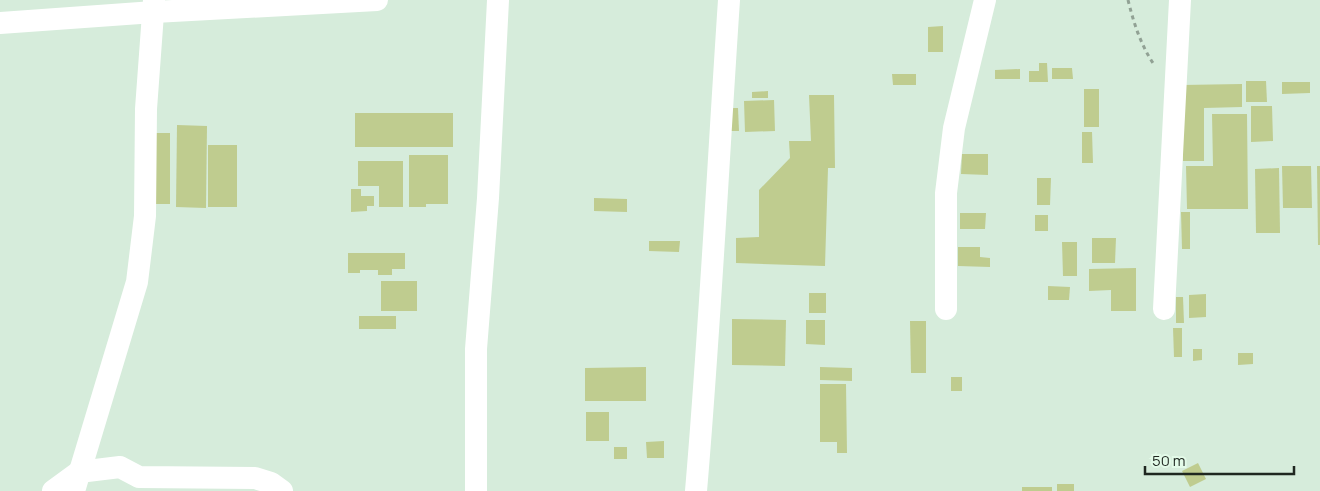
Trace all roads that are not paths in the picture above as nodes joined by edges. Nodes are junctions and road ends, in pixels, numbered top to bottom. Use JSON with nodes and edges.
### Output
{"nodes":[{"id":1,"x":377,"y":0,"type":"edge"},
{"id":2,"x":498,"y":0,"type":"edge"},
{"id":3,"x":729,"y":0,"type":"edge"},
{"id":4,"x":985,"y":0,"type":"edge"},
{"id":5,"x":1180,"y":0,"type":"edge"},
{"id":6,"x":154,"y":6,"type":"edge"},
{"id":7,"x":0,"y":23,"type":"edge"},
{"id":8,"x":946,"y":309,"type":"dead end"},
{"id":9,"x":1164,"y":309,"type":"dead end"},
{"id":10,"x":77,"y":481,"type":"edge"},
{"id":11,"x":224,"y":485,"type":"edge"},
{"id":12,"x":54,"y":491,"type":"edge"},
{"id":13,"x":282,"y":491,"type":"edge"},
{"id":14,"x":476,"y":491,"type":"edge"},
{"id":15,"x":696,"y":491,"type":"edge"}],
"edges":[{"from":1,"to":6,"type":"street"},
{"from":2,"to":14,"type":"street"},
{"from":3,"to":15,"type":"street"},
{"from":4,"to":8,"type":"street"},
{"from":5,"to":9,"type":"street"},
{"from":6,"to":7,"type":"street"},
{"from":6,"to":10,"type":"street"},
{"from":10,"to":11,"type":"street"},
{"from":10,"to":12,"type":"street"},
{"from":11,"to":13,"type":"street"}]}
